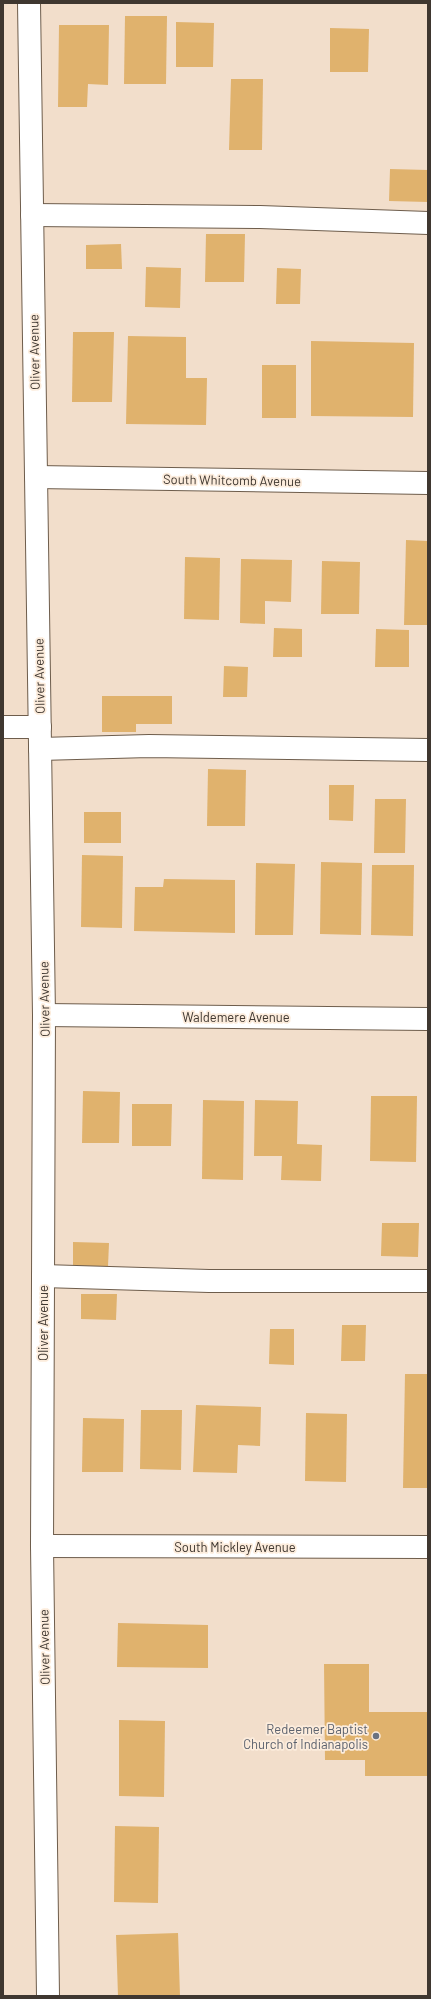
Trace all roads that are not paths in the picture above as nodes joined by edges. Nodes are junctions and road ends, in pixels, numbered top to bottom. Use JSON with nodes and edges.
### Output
{"nodes":[{"id":1,"x":29,"y":3,"type":"edge"},
{"id":2,"x":32,"y":215,"type":"junction"},
{"id":3,"x":428,"y":223,"type":"edge"},
{"id":4,"x":36,"y":477,"type":"junction"},
{"id":5,"x":428,"y":483,"type":"edge"},
{"id":6,"x":3,"y":727,"type":"edge"},
{"id":7,"x":40,"y":727,"type":"junction"},
{"id":8,"x":40,"y":749,"type":"junction"},
{"id":9,"x":428,"y":750,"type":"edge"},
{"id":10,"x":44,"y":1015,"type":"junction"},
{"id":11,"x":428,"y":1019,"type":"edge"},
{"id":12,"x":43,"y":1276,"type":"junction"},
{"id":13,"x":428,"y":1281,"type":"edge"},
{"id":14,"x":42,"y":1546,"type":"junction"},
{"id":15,"x":428,"y":1547,"type":"edge"},
{"id":16,"x":48,"y":1996,"type":"edge"}],
"edges":[{"from":1,"to":2,"type":"street","name":"Oliver Avenue"},
{"from":2,"to":3,"type":"street"},
{"from":2,"to":4,"type":"street","name":"Oliver Avenue"},
{"from":4,"to":5,"type":"street","name":"South Whitcomb Avenue"},
{"from":4,"to":7,"type":"street","name":"Oliver Avenue"},
{"from":6,"to":7,"type":"street"},
{"from":7,"to":8,"type":"street","name":"Oliver Avenue"},
{"from":8,"to":9,"type":"street"},
{"from":8,"to":10,"type":"street","name":"Oliver Avenue"},
{"from":10,"to":11,"type":"street","name":"Waldemere Avenue"},
{"from":10,"to":12,"type":"street","name":"Oliver Avenue"},
{"from":12,"to":13,"type":"street"},
{"from":12,"to":14,"type":"street","name":"Oliver Avenue"},
{"from":14,"to":15,"type":"street","name":"South Mickley Avenue"},
{"from":14,"to":16,"type":"street","name":"Oliver Avenue"}]}
